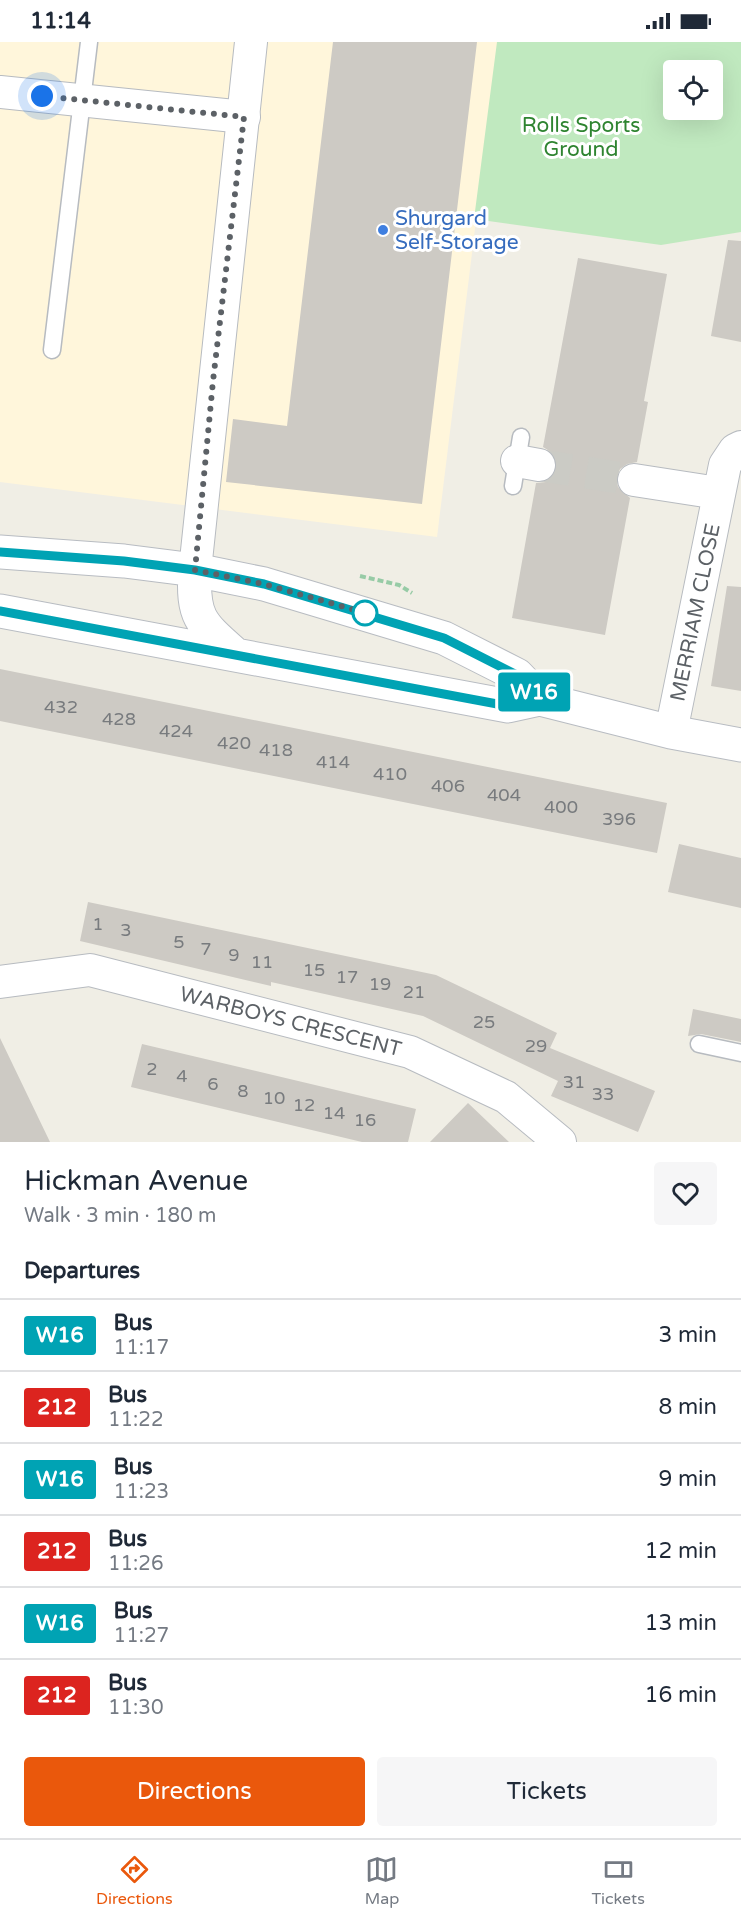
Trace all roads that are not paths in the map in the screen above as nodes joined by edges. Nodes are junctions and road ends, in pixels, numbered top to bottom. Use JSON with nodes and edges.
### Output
{"nodes":[{"id":1,"x":89,"y":42,"type":"edge"},
{"id":2,"x":251,"y":42,"type":"edge"},
{"id":3,"x":0,"y":92,"type":"edge"},
{"id":4,"x":83,"y":100,"type":"junction"},
{"id":5,"x":244,"y":117,"type":"junction"},
{"id":6,"x":52,"y":350,"type":"dead end"},
{"id":7,"x":741,"y":447,"type":"edge"},
{"id":8,"x":634,"y":480,"type":"tunnel mouth"},
{"id":9,"x":718,"y":493,"type":"junction"},
{"id":10,"x":0,"y":552,"type":"edge"},
{"id":11,"x":195,"y":570,"type":"junction"},
{"id":12,"x":0,"y":611,"type":"edge"},
{"id":13,"x":236,"y":655,"type":"junction"},
{"id":14,"x":540,"y":699,"type":"junction"},
{"id":15,"x":671,"y":732,"type":"junction"},
{"id":16,"x":741,"y":745,"type":"edge"},
{"id":17,"x":0,"y":981,"type":"edge"},
{"id":18,"x":699,"y":1044,"type":"dead end"},
{"id":19,"x":741,"y":1053,"type":"edge"},
{"id":20,"x":560,"y":1142,"type":"edge"}],
"edges":[{"from":1,"to":4,"type":"lane"},
{"from":2,"to":5,"type":"street"},
{"from":3,"to":4,"type":"street"},
{"from":4,"to":5,"type":"street"},
{"from":4,"to":6,"type":"lane"},
{"from":5,"to":11,"type":"street"},
{"from":7,"to":9,"type":"street","name":"MERRIAM CLOSE"},
{"from":8,"to":9,"type":"street","name":"MERRIAM CLOSE"},
{"from":9,"to":15,"type":"street","name":"MERRIAM CLOSE"},
{"from":10,"to":11,"type":"main road"},
{"from":11,"to":13,"type":"main road"},
{"from":11,"to":14,"type":"main road"},
{"from":12,"to":13,"type":"main road"},
{"from":13,"to":14,"type":"main road"},
{"from":14,"to":15,"type":"main road"},
{"from":15,"to":16,"type":"main road"},
{"from":17,"to":20,"type":"street","name":"WARBOYS CRESCENT"},
{"from":18,"to":19,"type":"lane"}]}
